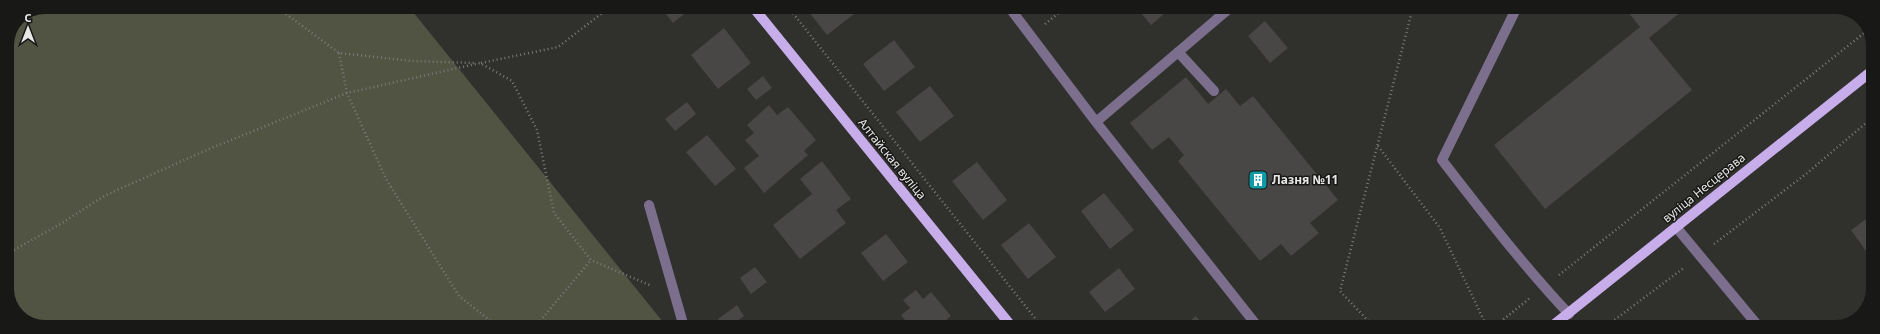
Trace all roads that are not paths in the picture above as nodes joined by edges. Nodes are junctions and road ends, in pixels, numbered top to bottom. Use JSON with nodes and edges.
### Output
{"nodes":[{"id":1,"x":759,"y":14,"type":"edge"},
{"id":2,"x":1014,"y":14,"type":"edge"},
{"id":3,"x":1223,"y":14,"type":"edge"},
{"id":4,"x":1514,"y":14,"type":"edge"},
{"id":5,"x":1178,"y":52,"type":"junction"},
{"id":6,"x":1866,"y":76,"type":"edge"},
{"id":7,"x":1214,"y":91,"type":"dead end"},
{"id":8,"x":1096,"y":122,"type":"junction"},
{"id":9,"x":649,"y":205,"type":"dead end"},
{"id":10,"x":1676,"y":227,"type":"junction"},
{"id":11,"x":1569,"y":314,"type":"junction"},
{"id":12,"x":682,"y":320,"type":"edge"},
{"id":13,"x":1006,"y":320,"type":"edge"},
{"id":14,"x":1252,"y":320,"type":"edge"},
{"id":15,"x":1561,"y":320,"type":"edge"},
{"id":16,"x":1752,"y":320,"type":"edge"}],
"edges":[{"from":1,"to":13,"type":"main road","name":"Алтайская вуліца"},
{"from":2,"to":8,"type":"street"},
{"from":3,"to":5,"type":"street"},
{"from":4,"to":11,"type":"street"},
{"from":5,"to":7,"type":"street"},
{"from":5,"to":8,"type":"street"},
{"from":6,"to":10,"type":"main road","name":"вуліца Несцерава"},
{"from":8,"to":14,"type":"street"},
{"from":9,"to":12,"type":"street"},
{"from":10,"to":11,"type":"main road","name":"вуліца Несцерава"},
{"from":10,"to":16,"type":"street"},
{"from":11,"to":15,"type":"main road","name":"вуліца Несцерава"}]}
